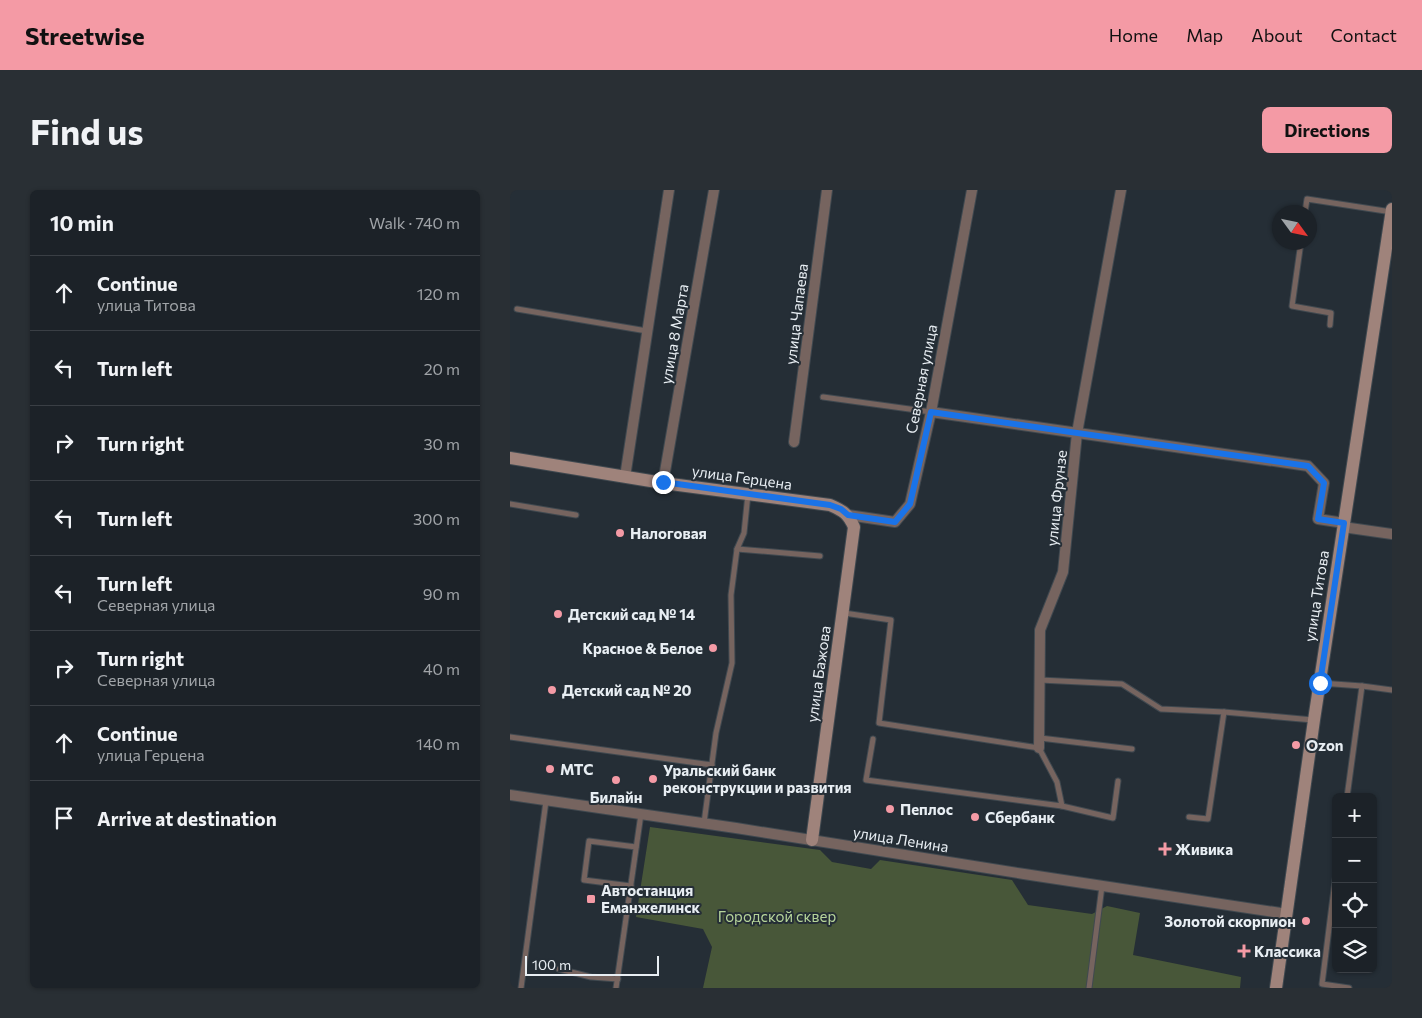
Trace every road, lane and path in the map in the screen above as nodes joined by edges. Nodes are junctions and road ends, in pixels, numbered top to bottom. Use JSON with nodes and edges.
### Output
{"nodes":[{"id":1,"x":670,"y":190,"type":"edge"},
{"id":2,"x":714,"y":190,"type":"edge"},
{"id":3,"x":827,"y":190,"type":"edge"},
{"id":4,"x":972,"y":190,"type":"edge"},
{"id":5,"x":1121,"y":190,"type":"edge"},
{"id":6,"x":1306,"y":205,"type":"edge"},
{"id":7,"x":1392,"y":210,"type":"edge"},
{"id":8,"x":1390,"y":239,"type":"edge"},
{"id":9,"x":1300,"y":250,"type":"edge"},
{"id":10,"x":517,"y":308,"type":"dead end"},
{"id":11,"x":1330,"y":325,"type":"dead end"},
{"id":12,"x":647,"y":331,"type":"junction"},
{"id":13,"x":823,"y":397,"type":"dead end"},
{"id":14,"x":931,"y":412,"type":"junction"},
{"id":15,"x":1078,"y":433,"type":"junction"},
{"id":16,"x":794,"y":442,"type":"dead end"},
{"id":17,"x":510,"y":458,"type":"edge"},
{"id":18,"x":625,"y":476,"type":"junction"},
{"id":19,"x":663,"y":482,"type":"junction"},
{"id":20,"x":748,"y":494,"type":"junction"},
{"id":21,"x":510,"y":504,"type":"edge"},
{"id":22,"x":576,"y":515,"type":"dead end"},
{"id":23,"x":848,"y":515,"type":"junction"},
{"id":24,"x":1343,"y":525,"type":"junction"},
{"id":25,"x":1392,"y":534,"type":"edge"},
{"id":26,"x":737,"y":550,"type":"junction"},
{"id":27,"x":820,"y":556,"type":"dead end"},
{"id":28,"x":843,"y":612,"type":"junction"},
{"id":29,"x":1039,"y":680,"type":"junction"},
{"id":30,"x":1320,"y":683,"type":"junction"},
{"id":31,"x":1362,"y":686,"type":"junction"},
{"id":32,"x":1392,"y":690,"type":"edge"},
{"id":33,"x":1224,"y":712,"type":"junction"},
{"id":34,"x":1314,"y":720,"type":"junction"},
{"id":35,"x":510,"y":737,"type":"edge"},
{"id":36,"x":872,"y":739,"type":"dead end"},
{"id":37,"x":1040,"y":743,"type":"junction"},
{"id":38,"x":1132,"y":749,"type":"dead end"},
{"id":39,"x":712,"y":765,"type":"junction"},
{"id":40,"x":1118,"y":781,"type":"dead end"},
{"id":41,"x":1348,"y":793,"type":"edge"},
{"id":42,"x":510,"y":795,"type":"edge"},
{"id":43,"x":546,"y":800,"type":"junction"},
{"id":44,"x":1062,"y":806,"type":"junction"},
{"id":45,"x":641,"y":814,"type":"junction"},
{"id":46,"x":1189,"y":817,"type":"dead end"},
{"id":47,"x":704,"y":823,"type":"junction"},
{"id":48,"x":812,"y":840,"type":"junction"},
{"id":49,"x":636,"y":846,"type":"junction"},
{"id":50,"x":1335,"y":883,"type":"edge"},
{"id":51,"x":631,"y":886,"type":"junction"},
{"id":52,"x":1102,"y":886,"type":"junction"},
{"id":53,"x":1287,"y":914,"type":"junction"},
{"id":54,"x":560,"y":969,"type":"dead end"},
{"id":55,"x":618,"y":980,"type":"junction"},
{"id":56,"x":521,"y":988,"type":"edge"},
{"id":57,"x":616,"y":988,"type":"edge"},
{"id":58,"x":1089,"y":988,"type":"edge"},
{"id":59,"x":1276,"y":988,"type":"edge"},
{"id":60,"x":1349,"y":988,"type":"edge"}],
"edges":[{"from":1,"to":12,"type":"street"},
{"from":2,"to":19,"type":"street","name":"улица 8 Марта"},
{"from":3,"to":16,"type":"street","name":"улица Чапаева"},
{"from":4,"to":14,"type":"street","name":"Северная улица"},
{"from":5,"to":15,"type":"street","name":"улица Фрунзе"},
{"from":6,"to":7,"type":"lane"},
{"from":7,"to":8,"type":"street","name":"улица Титова"},
{"from":8,"to":24,"type":"street","name":"улица Титова"},
{"from":9,"to":11,"type":"lane"},
{"from":10,"to":12,"type":"lane"},
{"from":12,"to":18,"type":"street"},
{"from":13,"to":14,"type":"lane"},
{"from":14,"to":15,"type":"street"},
{"from":14,"to":23,"type":"street","name":"Северная улица"},
{"from":15,"to":24,"type":"street"},
{"from":15,"to":29,"type":"street","name":"улица Фрунзе"},
{"from":17,"to":18,"type":"street","name":"улица Герцена"},
{"from":18,"to":19,"type":"street","name":"улица Герцена"},
{"from":19,"to":20,"type":"street","name":"улица Герцена"},
{"from":20,"to":23,"type":"street","name":"улица Герцена"},
{"from":20,"to":26,"type":"lane"},
{"from":21,"to":22,"type":"lane"},
{"from":23,"to":28,"type":"street","name":"улица Бажова"},
{"from":24,"to":25,"type":"street"},
{"from":24,"to":30,"type":"street","name":"улица Титова"},
{"from":26,"to":27,"type":"lane"},
{"from":26,"to":39,"type":"lane"},
{"from":28,"to":37,"type":"lane"},
{"from":28,"to":48,"type":"street","name":"улица Бажова"},
{"from":29,"to":33,"type":"lane"},
{"from":29,"to":37,"type":"street","name":"улица Фрунзе"},
{"from":30,"to":31,"type":"lane"},
{"from":30,"to":34,"type":"street","name":"улица Титова"},
{"from":31,"to":32,"type":"lane"},
{"from":31,"to":41,"type":"lane"},
{"from":33,"to":34,"type":"lane"},
{"from":33,"to":46,"type":"lane"},
{"from":34,"to":53,"type":"street","name":"улица Титова"},
{"from":35,"to":39,"type":"lane"},
{"from":36,"to":44,"type":"lane"},
{"from":37,"to":38,"type":"lane"},
{"from":37,"to":44,"type":"lane"},
{"from":39,"to":47,"type":"lane"},
{"from":40,"to":44,"type":"lane"},
{"from":42,"to":43,"type":"street","name":"улица Ленина"},
{"from":43,"to":45,"type":"street","name":"улица Ленина"},
{"from":43,"to":56,"type":"lane"},
{"from":45,"to":47,"type":"street","name":"улица Ленина"},
{"from":45,"to":49,"type":"lane"},
{"from":47,"to":48,"type":"street","name":"улица Ленина"},
{"from":48,"to":52,"type":"street","name":"улица Ленина"},
{"from":49,"to":51,"type":"lane"},
{"from":49,"to":51,"type":"lane"},
{"from":50,"to":60,"type":"lane"},
{"from":51,"to":55,"type":"lane"},
{"from":52,"to":53,"type":"street","name":"улица Ленина"},
{"from":52,"to":58,"type":"lane"},
{"from":53,"to":59,"type":"street","name":"улица Титова"},
{"from":54,"to":55,"type":"lane"},
{"from":55,"to":57,"type":"lane"}]}
